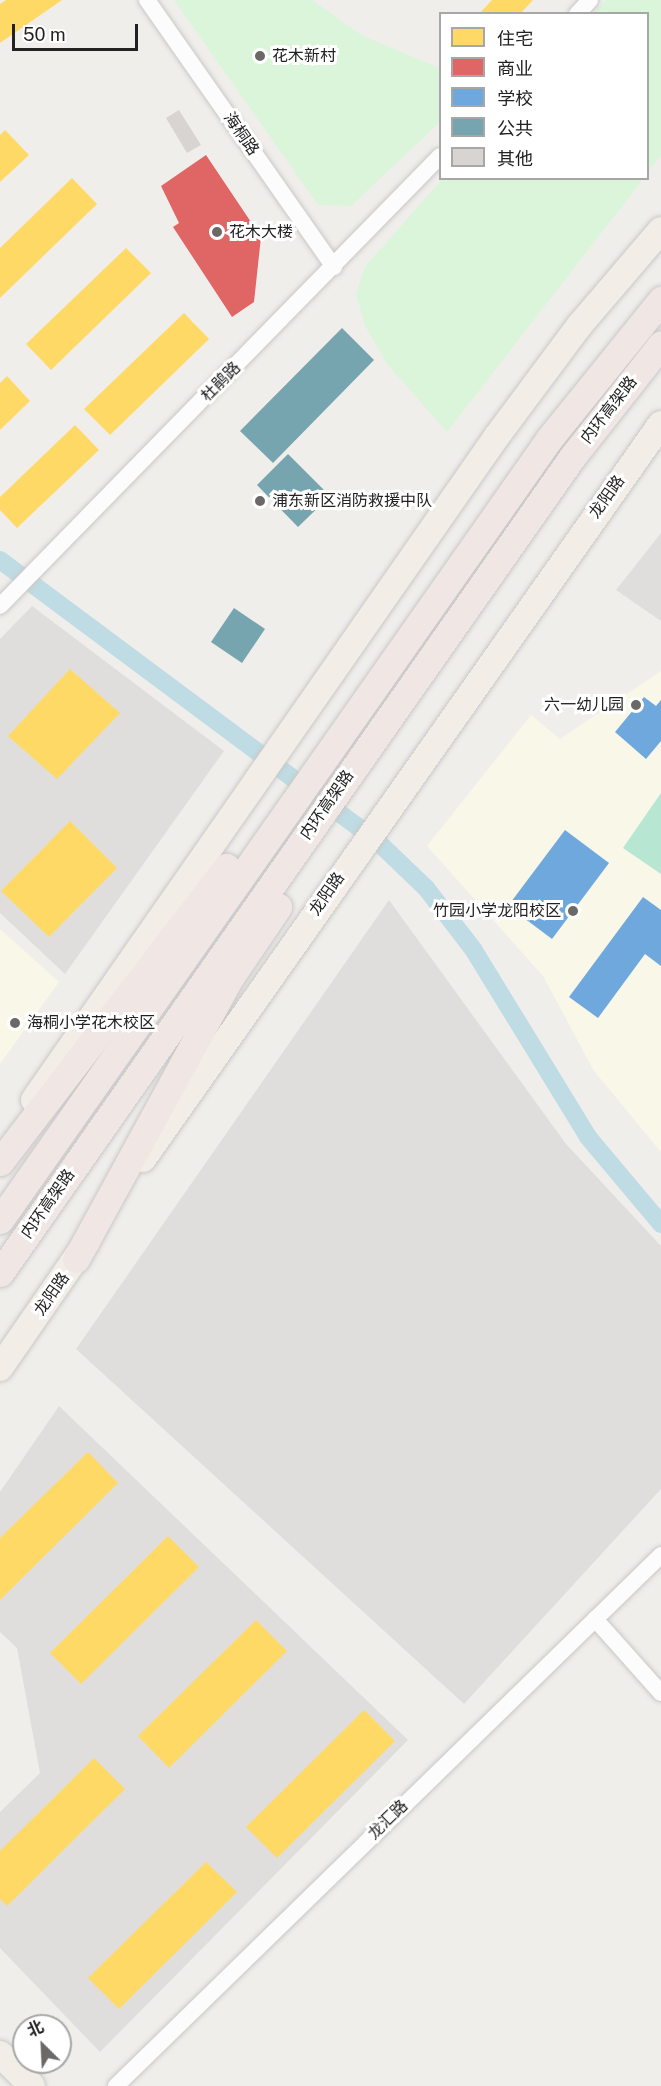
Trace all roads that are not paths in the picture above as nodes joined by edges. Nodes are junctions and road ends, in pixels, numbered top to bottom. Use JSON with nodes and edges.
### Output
{"nodes":[{"id":1,"x":147,"y":0,"type":"edge"},
{"id":2,"x":590,"y":0,"type":"edge"},
{"id":3,"x":579,"y":12,"type":"edge"},
{"id":4,"x":439,"y":158,"type":"edge"},
{"id":5,"x":661,"y":230,"type":"edge"},
{"id":6,"x":334,"y":267,"type":"junction"},
{"id":7,"x":661,"y":300,"type":"edge"},
{"id":8,"x":661,"y":344,"type":"edge"},
{"id":9,"x":661,"y":424,"type":"edge"},
{"id":10,"x":0,"y":606,"type":"edge"},
{"id":11,"x":275,"y":816,"type":"junction"},
{"id":12,"x":312,"y":842,"type":"junction"},
{"id":13,"x":0,"y":1154,"type":"edge"},
{"id":14,"x":0,"y":1162,"type":"edge"},
{"id":15,"x":0,"y":1220,"type":"edge"},
{"id":16,"x":76,"y":1259,"type":"junction"},
{"id":17,"x":0,"y":1273,"type":"edge"},
{"id":18,"x":0,"y":1368,"type":"edge"},
{"id":19,"x":661,"y":1555,"type":"edge"},
{"id":20,"x":595,"y":1619,"type":"junction"},
{"id":21,"x":661,"y":1693,"type":"edge"},
{"id":22,"x":0,"y":2054,"type":"edge"},
{"id":23,"x":32,"y":2086,"type":"edge"},
{"id":24,"x":116,"y":2086,"type":"edge"}],
"edges":[{"from":1,"to":6,"type":"street","name":"海桐路"},
{"from":2,"to":3,"type":"street"},
{"from":4,"to":6,"type":"street","name":"杜鹃路"},
{"from":5,"to":13,"type":"main road"},
{"from":6,"to":10,"type":"street","name":"杜鹃路"},
{"from":7,"to":11,"type":"highway","name":"内环高架路"},
{"from":8,"to":12,"type":"highway","name":"内环高架路"},
{"from":9,"to":16,"type":"main road","name":"龙阳路"},
{"from":11,"to":14,"type":"highway"},
{"from":11,"to":15,"type":"highway","name":"内环高架路"},
{"from":12,"to":16,"type":"highway"},
{"from":12,"to":17,"type":"highway","name":"内环高架路"},
{"from":16,"to":18,"type":"main road","name":"龙阳路"},
{"from":19,"to":20,"type":"street","name":"龙汇路"},
{"from":20,"to":21,"type":"street"},
{"from":20,"to":24,"type":"street","name":"龙汇路"},
{"from":22,"to":23,"type":"main road"}]}
